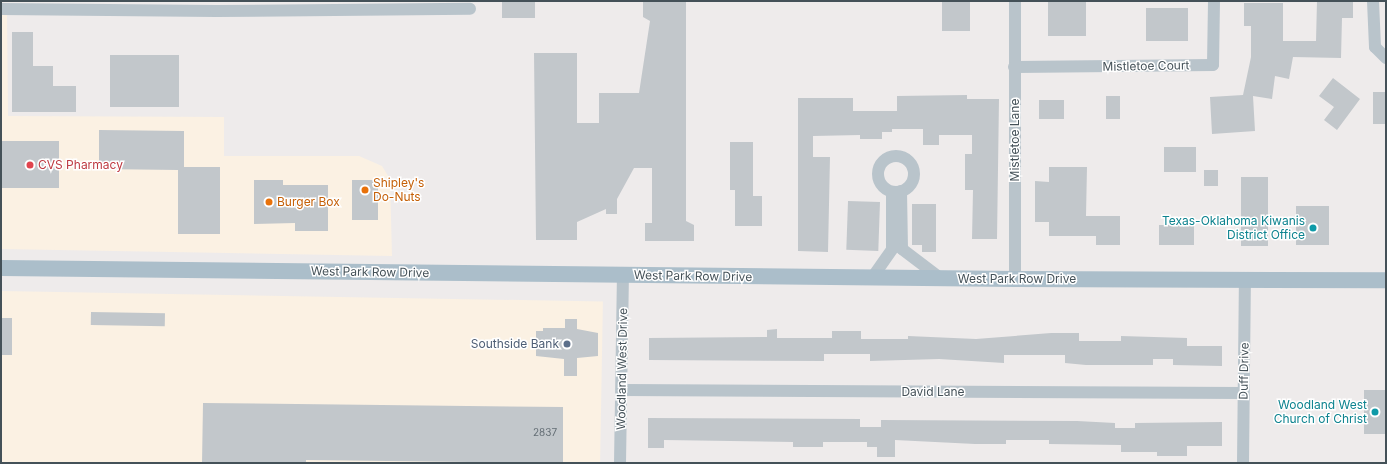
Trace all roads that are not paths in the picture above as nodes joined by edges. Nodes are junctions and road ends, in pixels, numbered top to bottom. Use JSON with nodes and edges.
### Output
{"nodes":[{"id":1,"x":1015,"y":1,"type":"edge"},
{"id":2,"x":1214,"y":1,"type":"edge"},
{"id":3,"x":1374,"y":1,"type":"edge"},
{"id":4,"x":279,"y":5,"type":"edge"},
{"id":5,"x":109,"y":6,"type":"edge"},
{"id":6,"x":1,"y":8,"type":"edge"},
{"id":7,"x":470,"y":9,"type":"dead end"},
{"id":8,"x":1386,"y":58,"type":"edge"},
{"id":9,"x":1014,"y":67,"type":"junction"},
{"id":10,"x":896,"y":192,"type":"dead end"},
{"id":11,"x":897,"y":249,"type":"junction"},
{"id":12,"x":1,"y":268,"type":"edge"},
{"id":13,"x":622,"y":275,"type":"junction"},
{"id":14,"x":872,"y":278,"type":"junction"},
{"id":15,"x":940,"y":278,"type":"junction"},
{"id":16,"x":1015,"y":279,"type":"junction"},
{"id":17,"x":1245,"y":280,"type":"junction"},
{"id":18,"x":1386,"y":280,"type":"edge"},
{"id":19,"x":623,"y":390,"type":"junction"},
{"id":20,"x":1243,"y":393,"type":"junction"},
{"id":21,"x":620,"y":463,"type":"edge"},
{"id":22,"x":1242,"y":463,"type":"edge"}],
"edges":[{"from":1,"to":9,"type":"street","name":"Mistletoe Lane"},
{"from":2,"to":9,"type":"street","name":"Mistletoe Court"},
{"from":3,"to":8,"type":"street"},
{"from":4,"to":5,"type":"street"},
{"from":4,"to":7,"type":"street"},
{"from":5,"to":6,"type":"street"},
{"from":9,"to":16,"type":"street","name":"Mistletoe Lane"},
{"from":10,"to":11,"type":"street"},
{"from":11,"to":14,"type":"street"},
{"from":11,"to":15,"type":"street"},
{"from":12,"to":13,"type":"main road","name":"West Park Row Drive"},
{"from":13,"to":14,"type":"main road","name":"West Park Row Drive"},
{"from":13,"to":19,"type":"street","name":"Woodland West Drive"},
{"from":14,"to":15,"type":"main road","name":"West Park Row Drive"},
{"from":15,"to":16,"type":"main road","name":"West Park Row Drive"},
{"from":16,"to":17,"type":"main road","name":"West Park Row Drive"},
{"from":17,"to":18,"type":"main road","name":"West Park Row Drive"},
{"from":17,"to":20,"type":"street","name":"Duff Drive"},
{"from":19,"to":20,"type":"street","name":"David Lane"},
{"from":19,"to":21,"type":"street","name":"Woodland West Drive"},
{"from":20,"to":22,"type":"street","name":"Duff Drive"}]}
